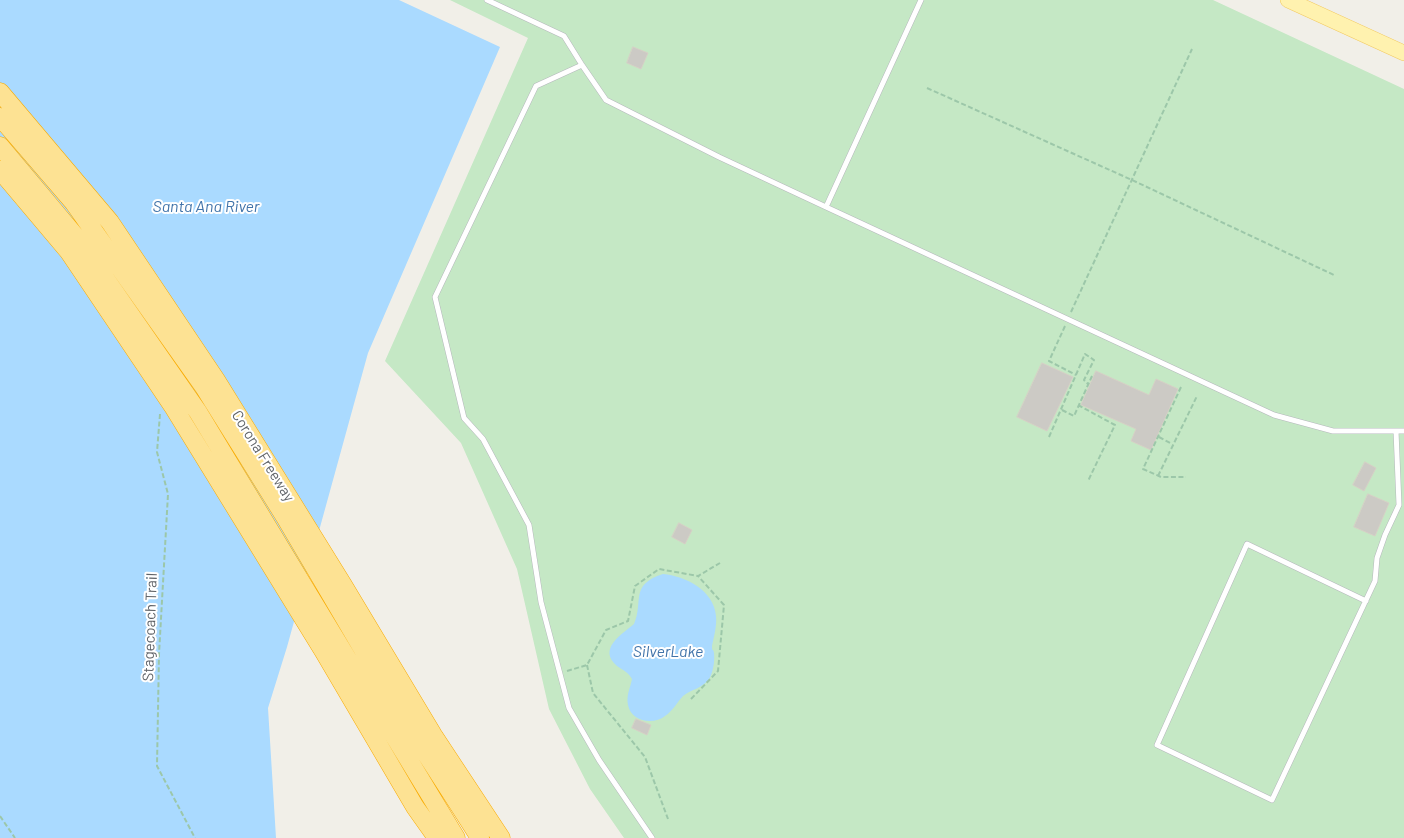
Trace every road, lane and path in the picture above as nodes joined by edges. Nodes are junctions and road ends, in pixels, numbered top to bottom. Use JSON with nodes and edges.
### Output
{"nodes":[{"id":1,"x":487,"y":0,"type":"edge"},
{"id":2,"x":921,"y":0,"type":"edge"},
{"id":3,"x":1288,"y":0,"type":"edge"},
{"id":4,"x":1192,"y":49,"type":"dead end"},
{"id":5,"x":1404,"y":53,"type":"edge"},
{"id":6,"x":582,"y":65,"type":"junction"},
{"id":7,"x":927,"y":88,"type":"dead end"},
{"id":8,"x":0,"y":92,"type":"edge"},
{"id":9,"x":0,"y":117,"type":"edge"},
{"id":10,"x":0,"y":146,"type":"edge"},
{"id":11,"x":0,"y":170,"type":"edge"},
{"id":12,"x":1132,"y":180,"type":"junction"},
{"id":13,"x":826,"y":207,"type":"junction"},
{"id":14,"x":1334,"y":275,"type":"dead end"},
{"id":15,"x":1068,"y":320,"type":"junction"},
{"id":16,"x":1076,"y":375,"type":"junction"},
{"id":17,"x":1092,"y":376,"type":"dead end"},
{"id":18,"x":1088,"y":384,"type":"junction"},
{"id":19,"x":1181,"y":387,"type":"dead end"},
{"id":20,"x":1197,"y":396,"type":"dead end"},
{"id":21,"x":1078,"y":405,"type":"junction"},
{"id":22,"x":160,"y":409,"type":"dead end"},
{"id":23,"x":1061,"y":410,"type":"junction"},
{"id":24,"x":1396,"y":431,"type":"junction"},
{"id":25,"x":1404,"y":431,"type":"edge"},
{"id":26,"x":1050,"y":437,"type":"dead end"},
{"id":27,"x":1158,"y":437,"type":"junction"},
{"id":28,"x":1172,"y":444,"type":"junction"},
{"id":29,"x":1158,"y":476,"type":"junction"},
{"id":30,"x":1186,"y":477,"type":"dead end"},
{"id":31,"x":1088,"y":481,"type":"dead end"},
{"id":32,"x":720,"y":563,"type":"dead end"},
{"id":33,"x":698,"y":576,"type":"junction"},
{"id":34,"x":1366,"y":601,"type":"junction"},
{"id":35,"x":587,"y":666,"type":"junction"},
{"id":36,"x":560,"y":672,"type":"junction"},
{"id":37,"x":691,"y":699,"type":"dead end"},
{"id":38,"x":0,"y":816,"type":"edge"},
{"id":39,"x":668,"y":819,"type":"dead end"},
{"id":40,"x":15,"y":838,"type":"edge"},
{"id":41,"x":195,"y":838,"type":"edge"},
{"id":42,"x":437,"y":838,"type":"edge"},
{"id":43,"x":456,"y":838,"type":"edge"},
{"id":44,"x":480,"y":838,"type":"edge"},
{"id":45,"x":501,"y":838,"type":"edge"},
{"id":46,"x":652,"y":838,"type":"edge"}],
"edges":[{"from":1,"to":6,"type":"lane"},
{"from":2,"to":13,"type":"lane"},
{"from":3,"to":5,"type":"main road"},
{"from":4,"to":12,"type":"path"},
{"from":6,"to":13,"type":"lane"},
{"from":6,"to":36,"type":"lane"},
{"from":7,"to":12,"type":"path"},
{"from":8,"to":45,"type":"highway","name":"Corona Freeway"},
{"from":9,"to":44,"type":"highway"},
{"from":10,"to":43,"type":"highway"},
{"from":11,"to":42,"type":"highway"},
{"from":12,"to":14,"type":"path"},
{"from":12,"to":15,"type":"path"},
{"from":13,"to":15,"type":"lane"},
{"from":15,"to":16,"type":"path"},
{"from":15,"to":24,"type":"lane"},
{"from":16,"to":18,"type":"path"},
{"from":16,"to":23,"type":"path"},
{"from":17,"to":18,"type":"path"},
{"from":18,"to":21,"type":"path"},
{"from":19,"to":27,"type":"path"},
{"from":20,"to":28,"type":"path"},
{"from":21,"to":23,"type":"path"},
{"from":21,"to":31,"type":"path"},
{"from":22,"to":41,"type":"path","name":"Stagecoach Trail"},
{"from":23,"to":26,"type":"path"},
{"from":24,"to":25,"type":"lane"},
{"from":24,"to":34,"type":"lane"},
{"from":27,"to":28,"type":"path"},
{"from":27,"to":29,"type":"path"},
{"from":28,"to":29,"type":"path"},
{"from":29,"to":30,"type":"path"},
{"from":32,"to":33,"type":"path"},
{"from":33,"to":35,"type":"path"},
{"from":33,"to":37,"type":"path"},
{"from":34,"to":34,"type":"lane"},
{"from":35,"to":36,"type":"path"},
{"from":35,"to":39,"type":"path"},
{"from":36,"to":46,"type":"lane"},
{"from":38,"to":40,"type":"path"}]}
